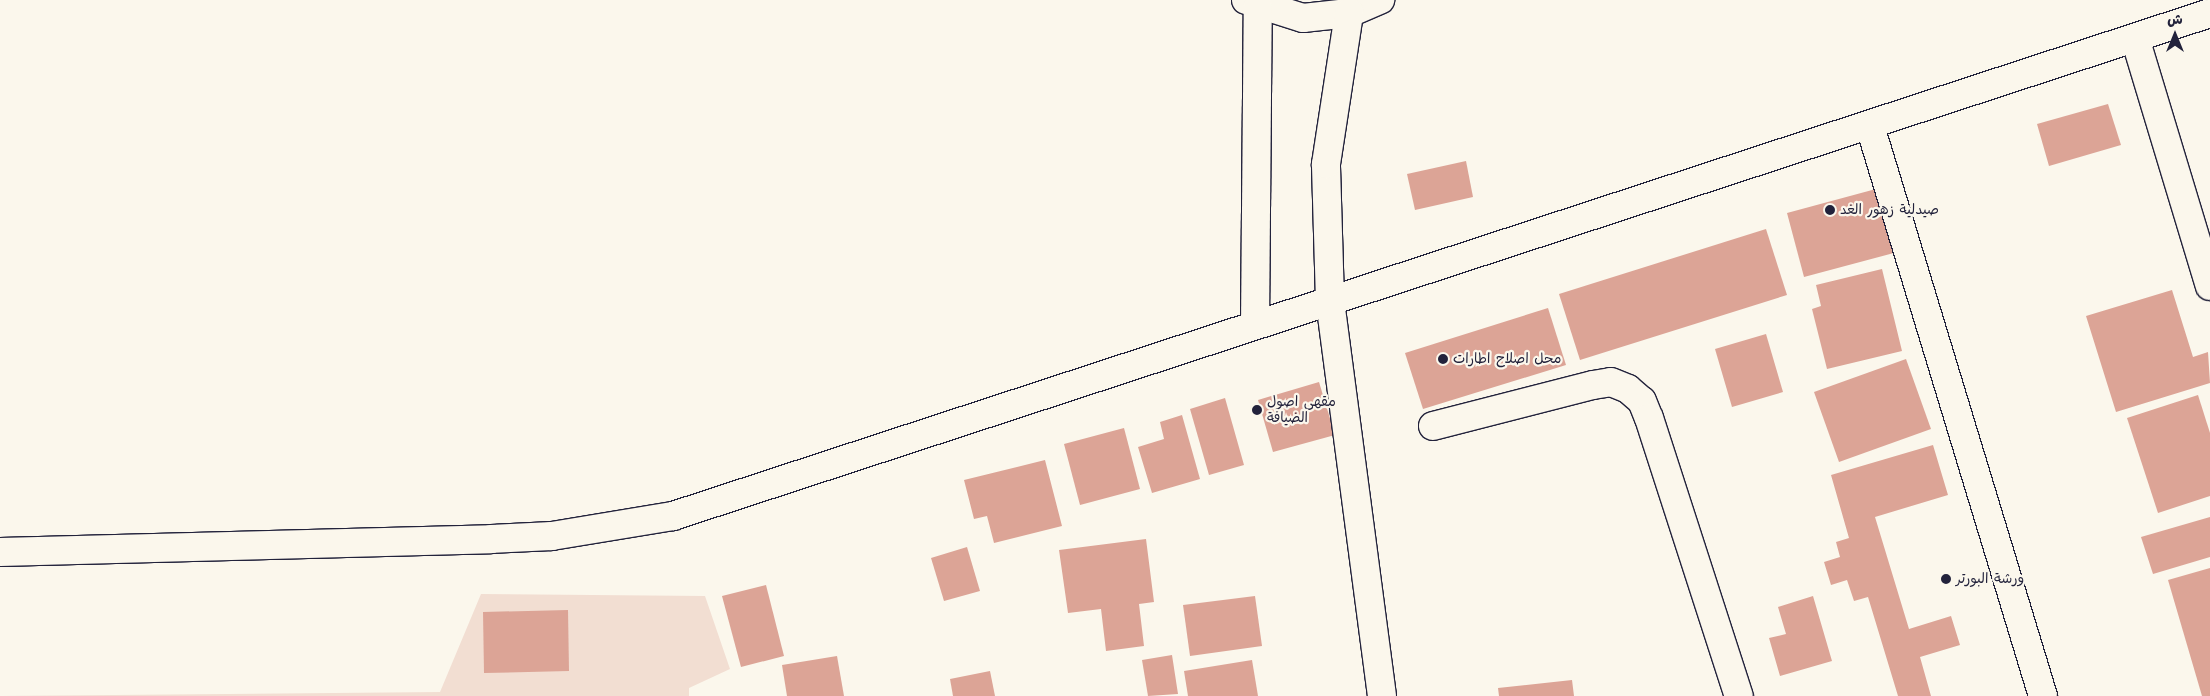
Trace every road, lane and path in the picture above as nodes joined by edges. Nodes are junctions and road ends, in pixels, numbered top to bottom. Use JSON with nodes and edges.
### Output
{"nodes":[{"id":1,"x":1380,"y":0,"type":"edge"},
{"id":2,"x":1252,"y":4,"type":"edge"},
{"id":3,"x":2210,"y":13,"type":"edge"},
{"id":4,"x":1349,"y":14,"type":"junction"},
{"id":5,"x":2135,"y":38,"type":"junction"},
{"id":6,"x":1870,"y":126,"type":"junction"},
{"id":7,"x":2210,"y":286,"type":"edge"},
{"id":8,"x":1330,"y":301,"type":"junction"},
{"id":9,"x":1255,"y":325,"type":"junction"},
{"id":10,"x":1433,"y":426,"type":"dead end"},
{"id":11,"x":0,"y":552,"type":"edge"},
{"id":12,"x":1382,"y":696,"type":"edge"},
{"id":13,"x":1739,"y":696,"type":"edge"},
{"id":14,"x":2043,"y":696,"type":"edge"}],
"edges":[{"from":1,"to":4,"type":"street"},
{"from":2,"to":4,"type":"street"},
{"from":2,"to":9,"type":"street"},
{"from":3,"to":5,"type":"street"},
{"from":4,"to":8,"type":"street"},
{"from":5,"to":6,"type":"street"},
{"from":5,"to":7,"type":"street"},
{"from":6,"to":8,"type":"street"},
{"from":6,"to":14,"type":"street"},
{"from":8,"to":9,"type":"street"},
{"from":8,"to":12,"type":"street"},
{"from":9,"to":11,"type":"street"},
{"from":10,"to":13,"type":"street"}]}
